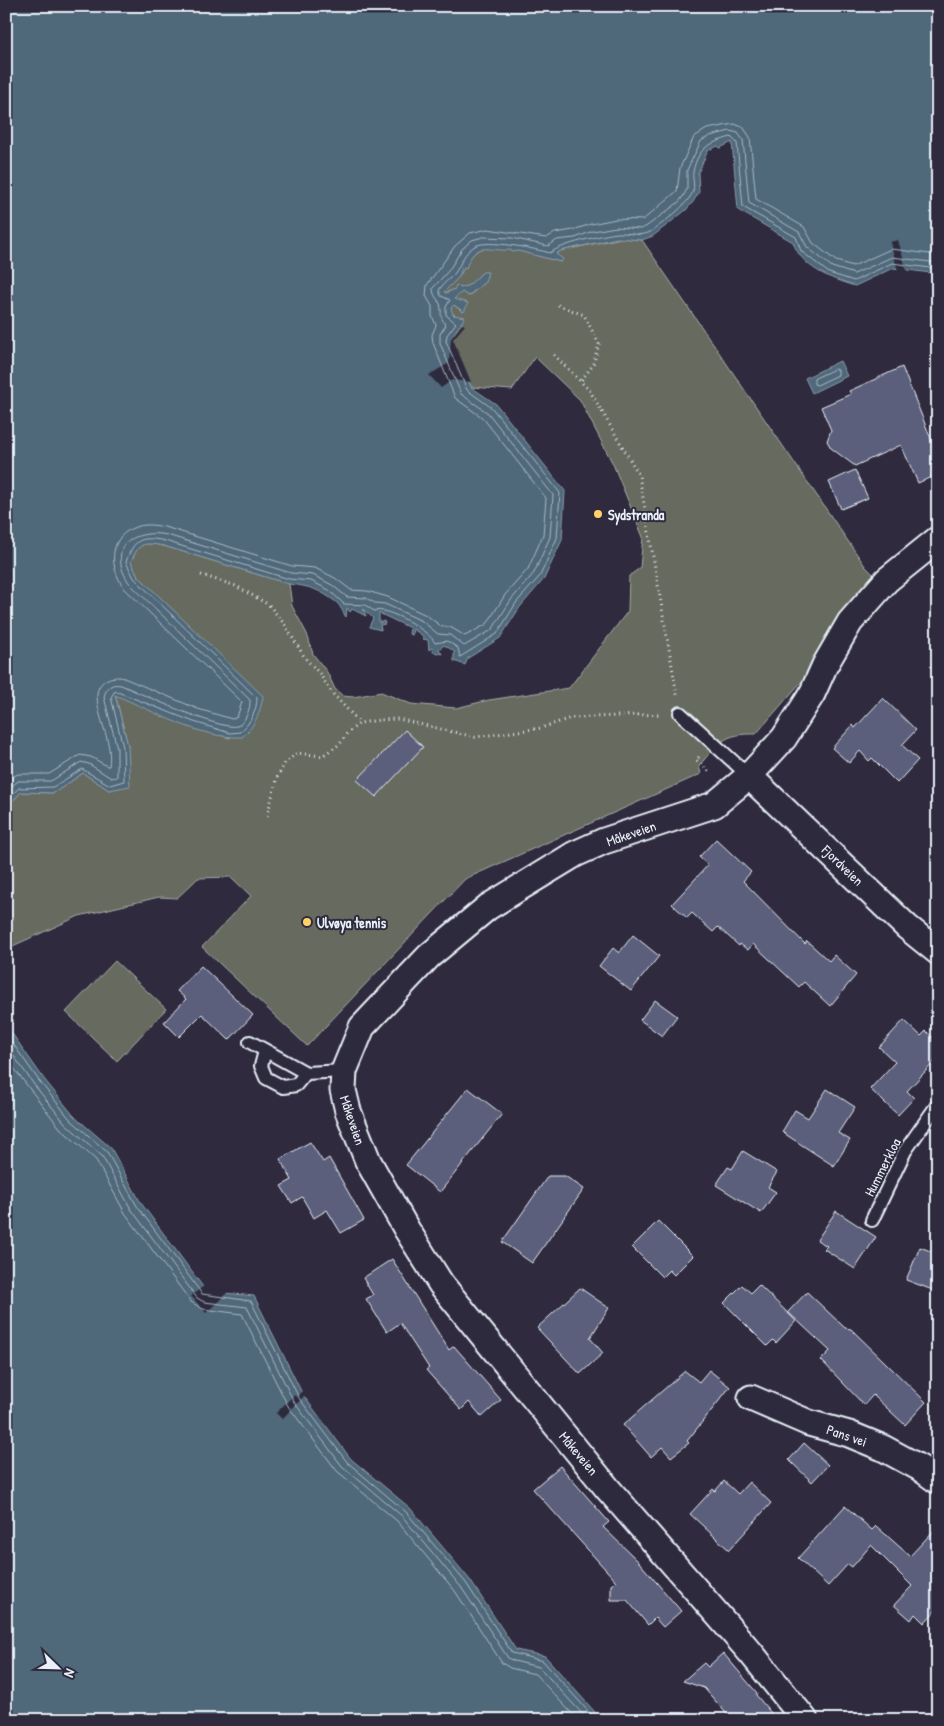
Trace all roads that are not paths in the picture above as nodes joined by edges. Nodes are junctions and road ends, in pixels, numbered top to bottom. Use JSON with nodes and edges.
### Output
{"nodes":[{"id":1,"x":938,"y":538,"type":"edge"},
{"id":2,"x":680,"y":713,"type":"road end"},
{"id":3,"x":750,"y":776,"type":"junction"},
{"id":4,"x":938,"y":952,"type":"edge"},
{"id":5,"x":250,"y":1042,"type":"dead end"},
{"id":6,"x":266,"y":1051,"type":"junction"},
{"id":7,"x":344,"y":1071,"type":"junction"},
{"id":8,"x":306,"y":1073,"type":"junction"},
{"id":9,"x":938,"y":1104,"type":"edge"},
{"id":10,"x":872,"y":1220,"type":"dead end"},
{"id":11,"x":751,"y":1398,"type":"dead end"},
{"id":12,"x":938,"y":1481,"type":"edge"},
{"id":13,"x":805,"y":1720,"type":"edge"}],
"edges":[{"from":1,"to":3,"type":"street","name":"Måkeveien"},
{"from":2,"to":3,"type":"lane"},
{"from":3,"to":4,"type":"street","name":"Fjordveien"},
{"from":3,"to":7,"type":"street","name":"Måkeveien"},
{"from":5,"to":6,"type":"lane"},
{"from":6,"to":8,"type":"lane"},
{"from":6,"to":8,"type":"lane"},
{"from":7,"to":8,"type":"lane"},
{"from":7,"to":13,"type":"street","name":"Måkeveien"},
{"from":9,"to":10,"type":"lane","name":"Hummerkloa"},
{"from":11,"to":12,"type":"street","name":"Pans vei"}]}
